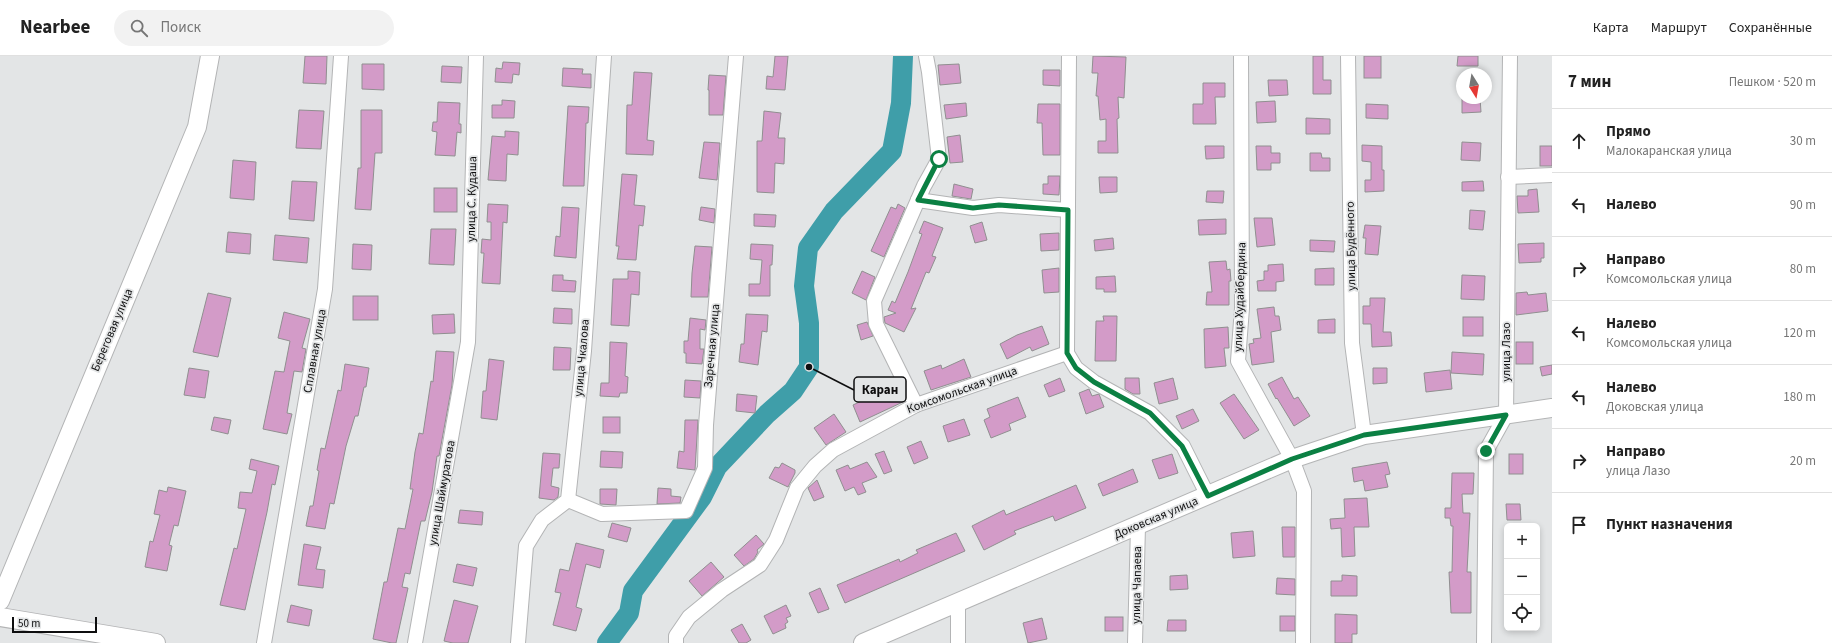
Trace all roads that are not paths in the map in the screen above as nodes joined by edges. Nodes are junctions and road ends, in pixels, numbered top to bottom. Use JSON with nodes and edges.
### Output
{"nodes":[{"id":1,"x":210,"y":56,"type":"edge"},
{"id":2,"x":341,"y":56,"type":"edge"},
{"id":3,"x":476,"y":56,"type":"edge"},
{"id":4,"x":604,"y":56,"type":"edge"},
{"id":5,"x":736,"y":56,"type":"edge"},
{"id":6,"x":926,"y":56,"type":"edge"},
{"id":7,"x":1069,"y":56,"type":"edge"},
{"id":8,"x":1241,"y":56,"type":"edge"},
{"id":9,"x":1348,"y":56,"type":"edge"},
{"id":10,"x":1510,"y":56,"type":"edge"},
{"id":11,"x":1552,"y":175,"type":"edge"},
{"id":12,"x":1508,"y":177,"type":"junction"},
{"id":13,"x":918,"y":200,"type":"junction"},
{"id":14,"x":1068,"y":210,"type":"junction"},
{"id":15,"x":468,"y":342,"type":"joint"},
{"id":16,"x":1067,"y":353,"type":"junction"},
{"id":17,"x":916,"y":405,"type":"junction"},
{"id":18,"x":1552,"y":408,"type":"edge"},
{"id":19,"x":1506,"y":415,"type":"junction"},
{"id":20,"x":1364,"y":435,"type":"junction"},
{"id":21,"x":1292,"y":459,"type":"junction"},
{"id":22,"x":1208,"y":496,"type":"junction"},
{"id":23,"x":568,"y":500,"type":"junction"},
{"id":24,"x":1138,"y":526,"type":"junction"},
{"id":25,"x":0,"y":601,"type":"edge"},
{"id":26,"x":958,"y":602,"type":"junction"},
{"id":27,"x":0,"y":617,"type":"edge"},
{"id":28,"x":121,"y":640,"type":"edge"},
{"id":29,"x":156,"y":643,"type":"edge"},
{"id":30,"x":264,"y":643,"type":"edge"},
{"id":31,"x":415,"y":643,"type":"edge"},
{"id":32,"x":518,"y":643,"type":"edge"},
{"id":33,"x":676,"y":643,"type":"edge"},
{"id":34,"x":863,"y":643,"type":"edge"},
{"id":35,"x":958,"y":643,"type":"edge"},
{"id":36,"x":1136,"y":643,"type":"edge"},
{"id":37,"x":1303,"y":643,"type":"edge"},
{"id":38,"x":1484,"y":643,"type":"edge"}],
"edges":[{"from":1,"to":25,"type":"main road","name":"Береговая улица"},
{"from":2,"to":30,"type":"street","name":"Сплавная улица"},
{"from":3,"to":15,"type":"street","name":"улица С. Кудаша"},
{"from":4,"to":23,"type":"street","name":"улица Чкалова"},
{"from":5,"to":23,"type":"street","name":"Заречная улица"},
{"from":6,"to":13,"type":"street"},
{"from":7,"to":14,"type":"street"},
{"from":8,"to":21,"type":"street","name":"улица Худайбердина"},
{"from":9,"to":20,"type":"street","name":"улица Будённого"},
{"from":10,"to":12,"type":"street","name":"улица Лазо"},
{"from":11,"to":12,"type":"street"},
{"from":12,"to":19,"type":"street","name":"улица Лазо"},
{"from":13,"to":14,"type":"street"},
{"from":13,"to":17,"type":"street"},
{"from":14,"to":16,"type":"street"},
{"from":15,"to":31,"type":"street","name":"улица Шаймуратова"},
{"from":16,"to":17,"type":"street","name":"Комсомольская улица"},
{"from":16,"to":22,"type":"street"},
{"from":17,"to":33,"type":"street","name":"Комсомольская улица"},
{"from":18,"to":19,"type":"main road","name":"Доковская улица"},
{"from":19,"to":20,"type":"main road","name":"Доковская улица"},
{"from":19,"to":38,"type":"street","name":"улица Лазо"},
{"from":20,"to":21,"type":"main road","name":"Доковская улица"},
{"from":21,"to":22,"type":"main road","name":"Доковская улица"},
{"from":21,"to":37,"type":"street","name":"улица Худайбердина"},
{"from":22,"to":24,"type":"main road","name":"Доковская улица"},
{"from":23,"to":32,"type":"street"},
{"from":24,"to":26,"type":"main road","name":"Доковская улица"},
{"from":24,"to":36,"type":"street","name":"улица Чапаева"},
{"from":26,"to":34,"type":"main road","name":"Доковская улица"},
{"from":26,"to":35,"type":"street"},
{"from":27,"to":28,"type":"main road"},
{"from":28,"to":29,"type":"main road"}]}
